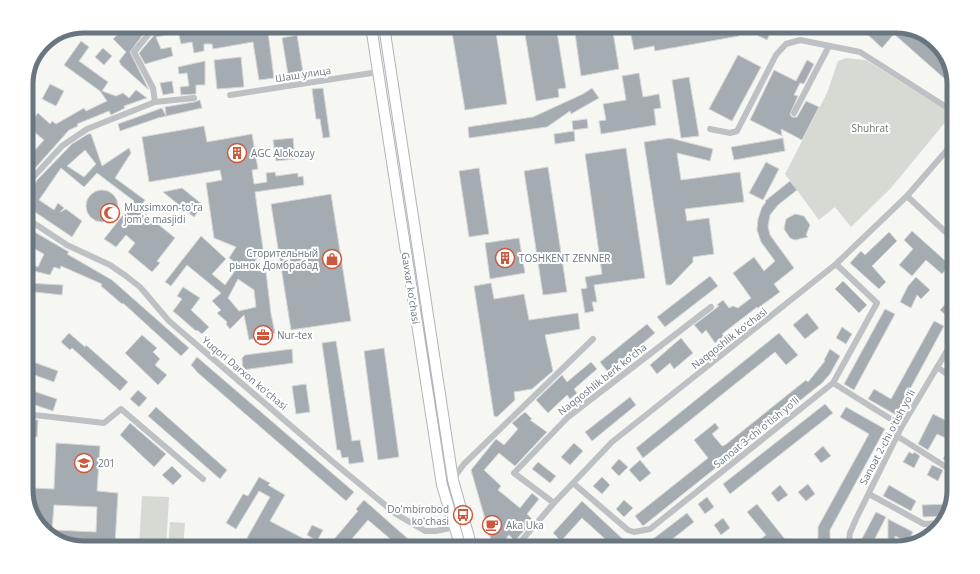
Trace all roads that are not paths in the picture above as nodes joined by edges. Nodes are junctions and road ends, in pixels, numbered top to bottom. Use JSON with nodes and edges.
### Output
{"nodes":[{"id":1,"x":150,"y":33,"type":"edge"},
{"id":2,"x":372,"y":33,"type":"edge"},
{"id":3,"x":385,"y":33,"type":"edge"},
{"id":4,"x":829,"y":46,"type":"junction"},
{"id":5,"x":378,"y":72,"type":"junction"},
{"id":6,"x":230,"y":95,"type":"dead end"},
{"id":7,"x":194,"y":98,"type":"dead end"},
{"id":8,"x":155,"y":102,"type":"junction"},
{"id":9,"x":947,"y":108,"type":"edge"},
{"id":10,"x":794,"y":113,"type":"dead end"},
{"id":11,"x":710,"y":130,"type":"dead end"},
{"id":12,"x":947,"y":150,"type":"edge"},
{"id":13,"x":33,"y":177,"type":"edge"},
{"id":14,"x":907,"y":196,"type":"junction"},
{"id":15,"x":33,"y":223,"type":"edge"},
{"id":16,"x":947,"y":233,"type":"edge"},
{"id":17,"x":836,"y":264,"type":"junction"},
{"id":18,"x":711,"y":307,"type":"dead end"},
{"id":19,"x":593,"y":338,"type":"dead end"},
{"id":20,"x":947,"y":351,"type":"edge"},
{"id":21,"x":937,"y":367,"type":"junction"},
{"id":22,"x":947,"y":374,"type":"edge"},
{"id":23,"x":833,"y":383,"type":"junction"},
{"id":24,"x":33,"y":415,"type":"edge"},
{"id":25,"x":902,"y":426,"type":"junction"},
{"id":26,"x":897,"y":436,"type":"junction"},
{"id":27,"x":947,"y":468,"type":"edge"},
{"id":28,"x":203,"y":479,"type":"dead end"},
{"id":29,"x":453,"y":480,"type":"junction"},
{"id":30,"x":573,"y":483,"type":"junction"},
{"id":31,"x":868,"y":494,"type":"junction"},
{"id":32,"x":554,"y":503,"type":"junction"},
{"id":33,"x":934,"y":524,"type":"edge"},
{"id":34,"x":454,"y":527,"type":"junction"},
{"id":35,"x":459,"y":541,"type":"edge"},
{"id":36,"x":470,"y":541,"type":"edge"},
{"id":37,"x":521,"y":541,"type":"edge"},
{"id":38,"x":849,"y":541,"type":"edge"}],
"edges":[{"from":1,"to":8,"type":"street"},
{"from":2,"to":5,"type":"main road","name":"Gavxar ko'chasi"},
{"from":3,"to":29,"type":"main road","name":"Gavxar ko'chasi"},
{"from":4,"to":9,"type":"street"},
{"from":4,"to":10,"type":"street"},
{"from":4,"to":11,"type":"street"},
{"from":5,"to":6,"type":"street","name":"Шаш улица"},
{"from":5,"to":34,"type":"main road","name":"Gavxar ko'chasi"},
{"from":7,"to":8,"type":"street"},
{"from":8,"to":13,"type":"street"},
{"from":12,"to":14,"type":"street","name":"Naqqoshlik ko'chasi"},
{"from":14,"to":16,"type":"street"},
{"from":14,"to":17,"type":"street","name":"Naqqoshlik ko'chasi"},
{"from":15,"to":34,"type":"street","name":"Yuqori Darxon ko'chasi"},
{"from":17,"to":23,"type":"street","name":"Sanoat 3-chi o'tish yo'li"},
{"from":17,"to":30,"type":"street","name":"Naqqoshlik ko'chasi"},
{"from":18,"to":32,"type":"street","name":"Naqqoshlik berk ko'cha"},
{"from":19,"to":29,"type":"street"},
{"from":20,"to":21,"type":"street","name":"Sanoat 2-chi o'tish yo'li"},
{"from":21,"to":22,"type":"street"},
{"from":21,"to":25,"type":"street","name":"Sanoat 2-chi o'tish yo'li"},
{"from":23,"to":25,"type":"street"},
{"from":23,"to":30,"type":"street","name":"Sanoat 3-chi o'tish yo'li"},
{"from":24,"to":28,"type":"street"},
{"from":25,"to":26,"type":"street","name":"Sanoat 2-chi o'tish yo'li"},
{"from":26,"to":27,"type":"street"},
{"from":26,"to":31,"type":"street","name":"Sanoat 2-chi o'tish yo'li"},
{"from":29,"to":36,"type":"main road","name":"Gavxar ko'chasi"},
{"from":30,"to":32,"type":"street","name":"Naqqoshlik ko'chasi"},
{"from":31,"to":33,"type":"street"},
{"from":31,"to":38,"type":"street","name":"Sanoat 2-chi o'tish yo'li"},
{"from":32,"to":37,"type":"street","name":"Naqqoshlik ko'chasi"},
{"from":34,"to":35,"type":"main road","name":"Gavxar ko'chasi"}]}
